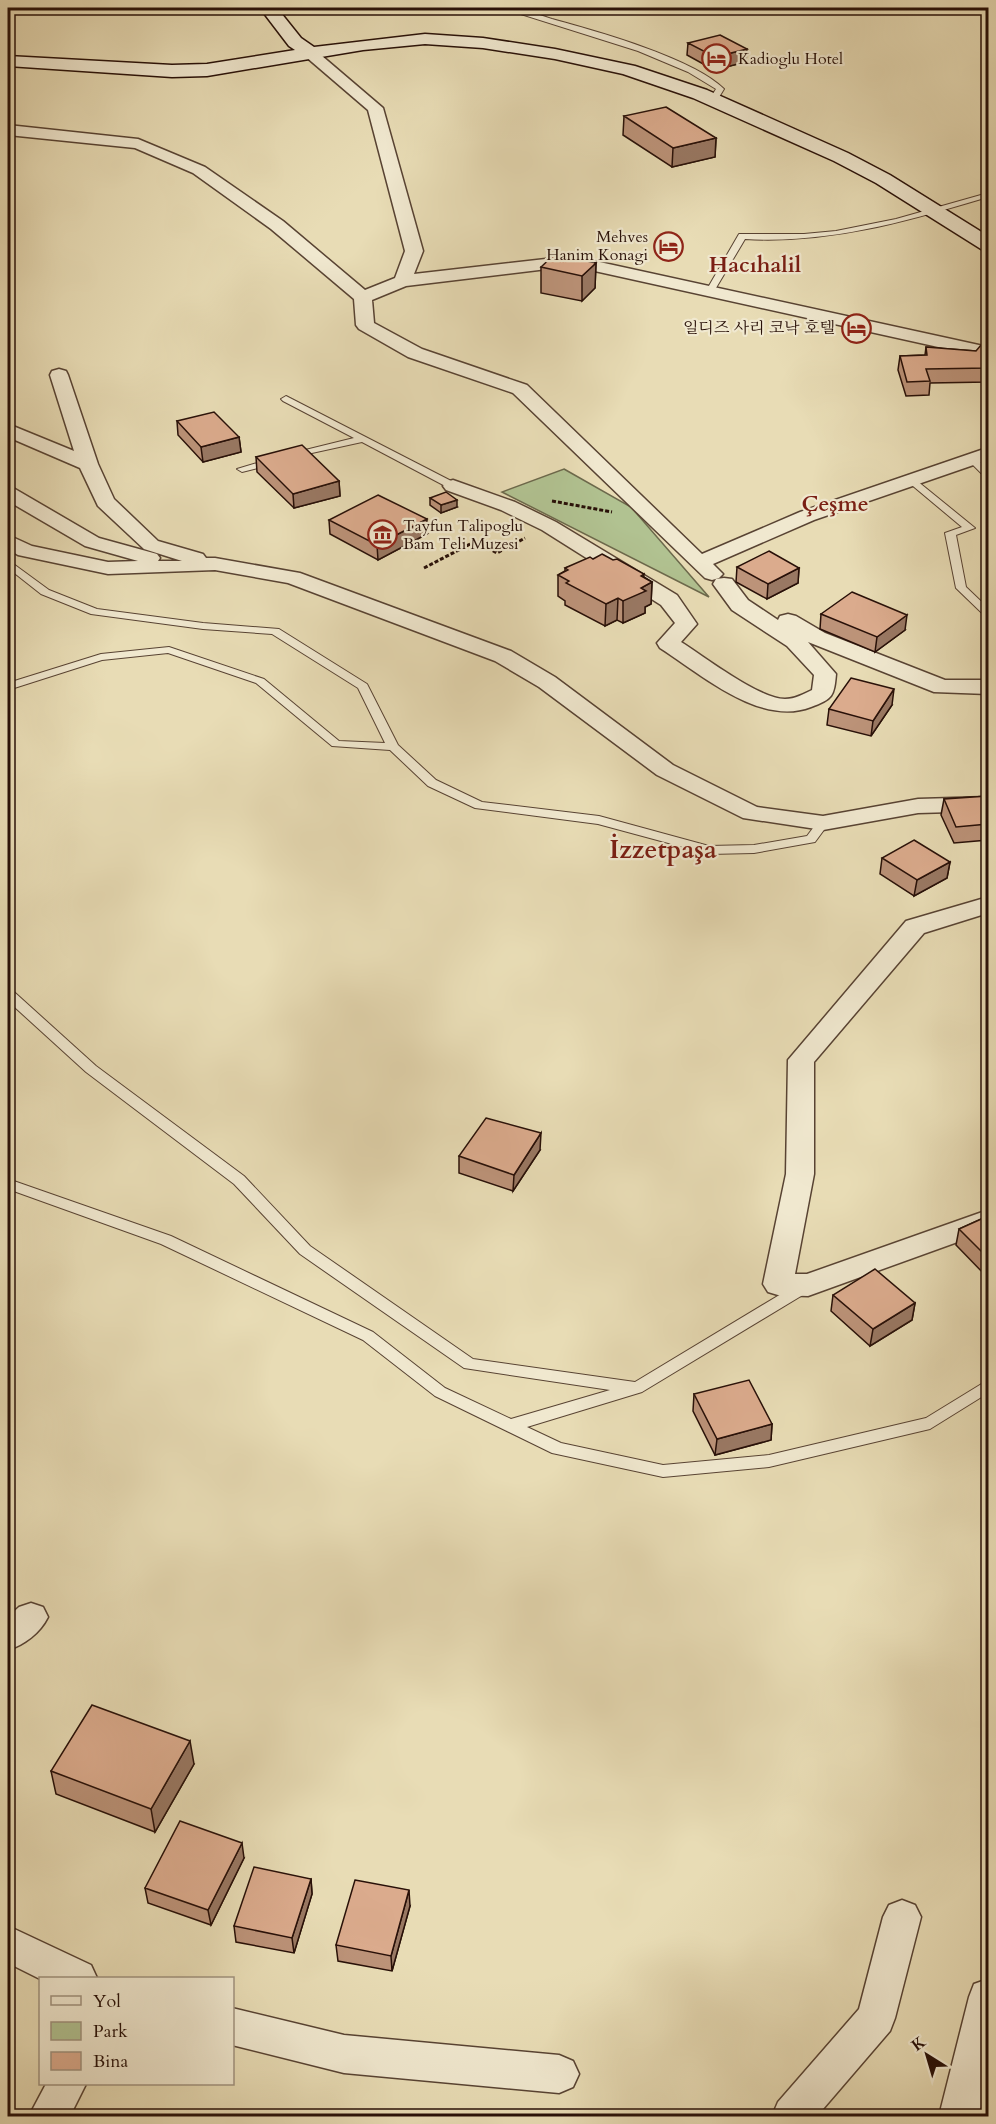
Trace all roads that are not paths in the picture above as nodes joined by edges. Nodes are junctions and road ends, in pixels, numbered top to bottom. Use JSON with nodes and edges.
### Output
{"nodes":[{"id":1,"x":268,"y":8,"type":"edge"},
{"id":2,"x":506,"y":8,"type":"edge"},
{"id":3,"x":310,"y":53,"type":"junction"},
{"id":4,"x":8,"y":61,"type":"edge"},
{"id":5,"x":713,"y":100,"type":"junction"},
{"id":6,"x":8,"y":130,"type":"edge"},
{"id":7,"x":988,"y":195,"type":"edge"},
{"id":8,"x":932,"y":212,"type":"junction"},
{"id":9,"x":988,"y":245,"type":"edge"},
{"id":10,"x":403,"y":281,"type":"junction"},
{"id":11,"x":710,"y":291,"type":"junction"},
{"id":12,"x":363,"y":297,"type":"junction"},
{"id":13,"x":988,"y":352,"type":"edge"},
{"id":14,"x":59,"y":375,"type":"dead end"},
{"id":15,"x":286,"y":399,"type":"dead end"},
{"id":16,"x":8,"y":430,"type":"edge"},
{"id":17,"x":363,"y":439,"type":"junction"},
{"id":18,"x":983,"y":461,"type":"edge"},
{"id":19,"x":88,"y":464,"type":"junction"},
{"id":20,"x":242,"y":469,"type":"dead end"},
{"id":21,"x":911,"y":479,"type":"junction"},
{"id":22,"x":453,"y":486,"type":"joint"},
{"id":23,"x":8,"y":493,"type":"edge"},
{"id":24,"x":8,"y":541,"type":"edge"},
{"id":25,"x":8,"y":563,"type":"edge"},
{"id":26,"x":699,"y":563,"type":"junction"},
{"id":27,"x":215,"y":564,"type":"junction"},
{"id":28,"x":181,"y":567,"type":"junction"},
{"id":29,"x":724,"y":584,"type":"junction"},
{"id":30,"x":988,"y":613,"type":"edge"},
{"id":31,"x":8,"y":687,"type":"edge"},
{"id":32,"x":988,"y":687,"type":"edge"},
{"id":33,"x":393,"y":747,"type":"junction"},
{"id":34,"x":988,"y":804,"type":"edge"},
{"id":35,"x":823,"y":824,"type":"junction"},
{"id":36,"x":988,"y":905,"type":"edge"},
{"id":37,"x":8,"y":994,"type":"edge"},
{"id":38,"x":8,"y":1184,"type":"edge"},
{"id":39,"x":988,"y":1220,"type":"edge"},
{"id":40,"x":808,"y":1285,"type":"junction"},
{"id":41,"x":988,"y":1386,"type":"edge"},
{"id":42,"x":637,"y":1388,"type":"junction"},
{"id":43,"x":510,"y":1426,"type":"junction"},
{"id":44,"x":902,"y":1917,"type":"dead end"},
{"id":45,"x":8,"y":1944,"type":"edge"},
{"id":46,"x":76,"y":1977,"type":"edge"},
{"id":47,"x":988,"y":1996,"type":"edge"},
{"id":48,"x":234,"y":2026,"type":"edge"},
{"id":49,"x":559,"y":2074,"type":"dead end"},
{"id":50,"x":65,"y":2085,"type":"edge"},
{"id":51,"x":49,"y":2116,"type":"edge"},
{"id":52,"x":792,"y":2116,"type":"edge"},
{"id":53,"x":959,"y":2116,"type":"edge"}],
"edges":[{"from":1,"to":3,"type":"main road"},
{"from":2,"to":5,"type":"lane"},
{"from":3,"to":4,"type":"main road"},
{"from":3,"to":5,"type":"main road"},
{"from":3,"to":10,"type":"street"},
{"from":5,"to":8,"type":"main road"},
{"from":6,"to":12,"type":"street"},
{"from":7,"to":8,"type":"lane"},
{"from":8,"to":9,"type":"main road"},
{"from":8,"to":11,"type":"lane"},
{"from":10,"to":11,"type":"street"},
{"from":10,"to":12,"type":"street"},
{"from":11,"to":13,"type":"street"},
{"from":12,"to":26,"type":"street"},
{"from":14,"to":19,"type":"street"},
{"from":15,"to":17,"type":"lane"},
{"from":16,"to":19,"type":"street"},
{"from":17,"to":20,"type":"lane"},
{"from":17,"to":22,"type":"lane"},
{"from":18,"to":21,"type":"street"},
{"from":19,"to":27,"type":"street"},
{"from":21,"to":26,"type":"street"},
{"from":21,"to":30,"type":"lane"},
{"from":22,"to":29,"type":"street"},
{"from":23,"to":28,"type":"street"},
{"from":24,"to":28,"type":"street"},
{"from":25,"to":33,"type":"lane"},
{"from":26,"to":29,"type":"street"},
{"from":27,"to":28,"type":"street"},
{"from":27,"to":35,"type":"street"},
{"from":29,"to":32,"type":"street"},
{"from":31,"to":33,"type":"lane"},
{"from":33,"to":35,"type":"lane"},
{"from":34,"to":35,"type":"street"},
{"from":36,"to":40,"type":"street"},
{"from":37,"to":42,"type":"lane"},
{"from":38,"to":43,"type":"lane"},
{"from":39,"to":40,"type":"street"},
{"from":40,"to":42,"type":"lane"},
{"from":41,"to":43,"type":"lane"},
{"from":42,"to":43,"type":"lane"},
{"from":44,"to":52,"type":"street"},
{"from":45,"to":46,"type":"street"},
{"from":47,"to":53,"type":"street"},
{"from":48,"to":49,"type":"street"},
{"from":50,"to":51,"type":"street"}]}
